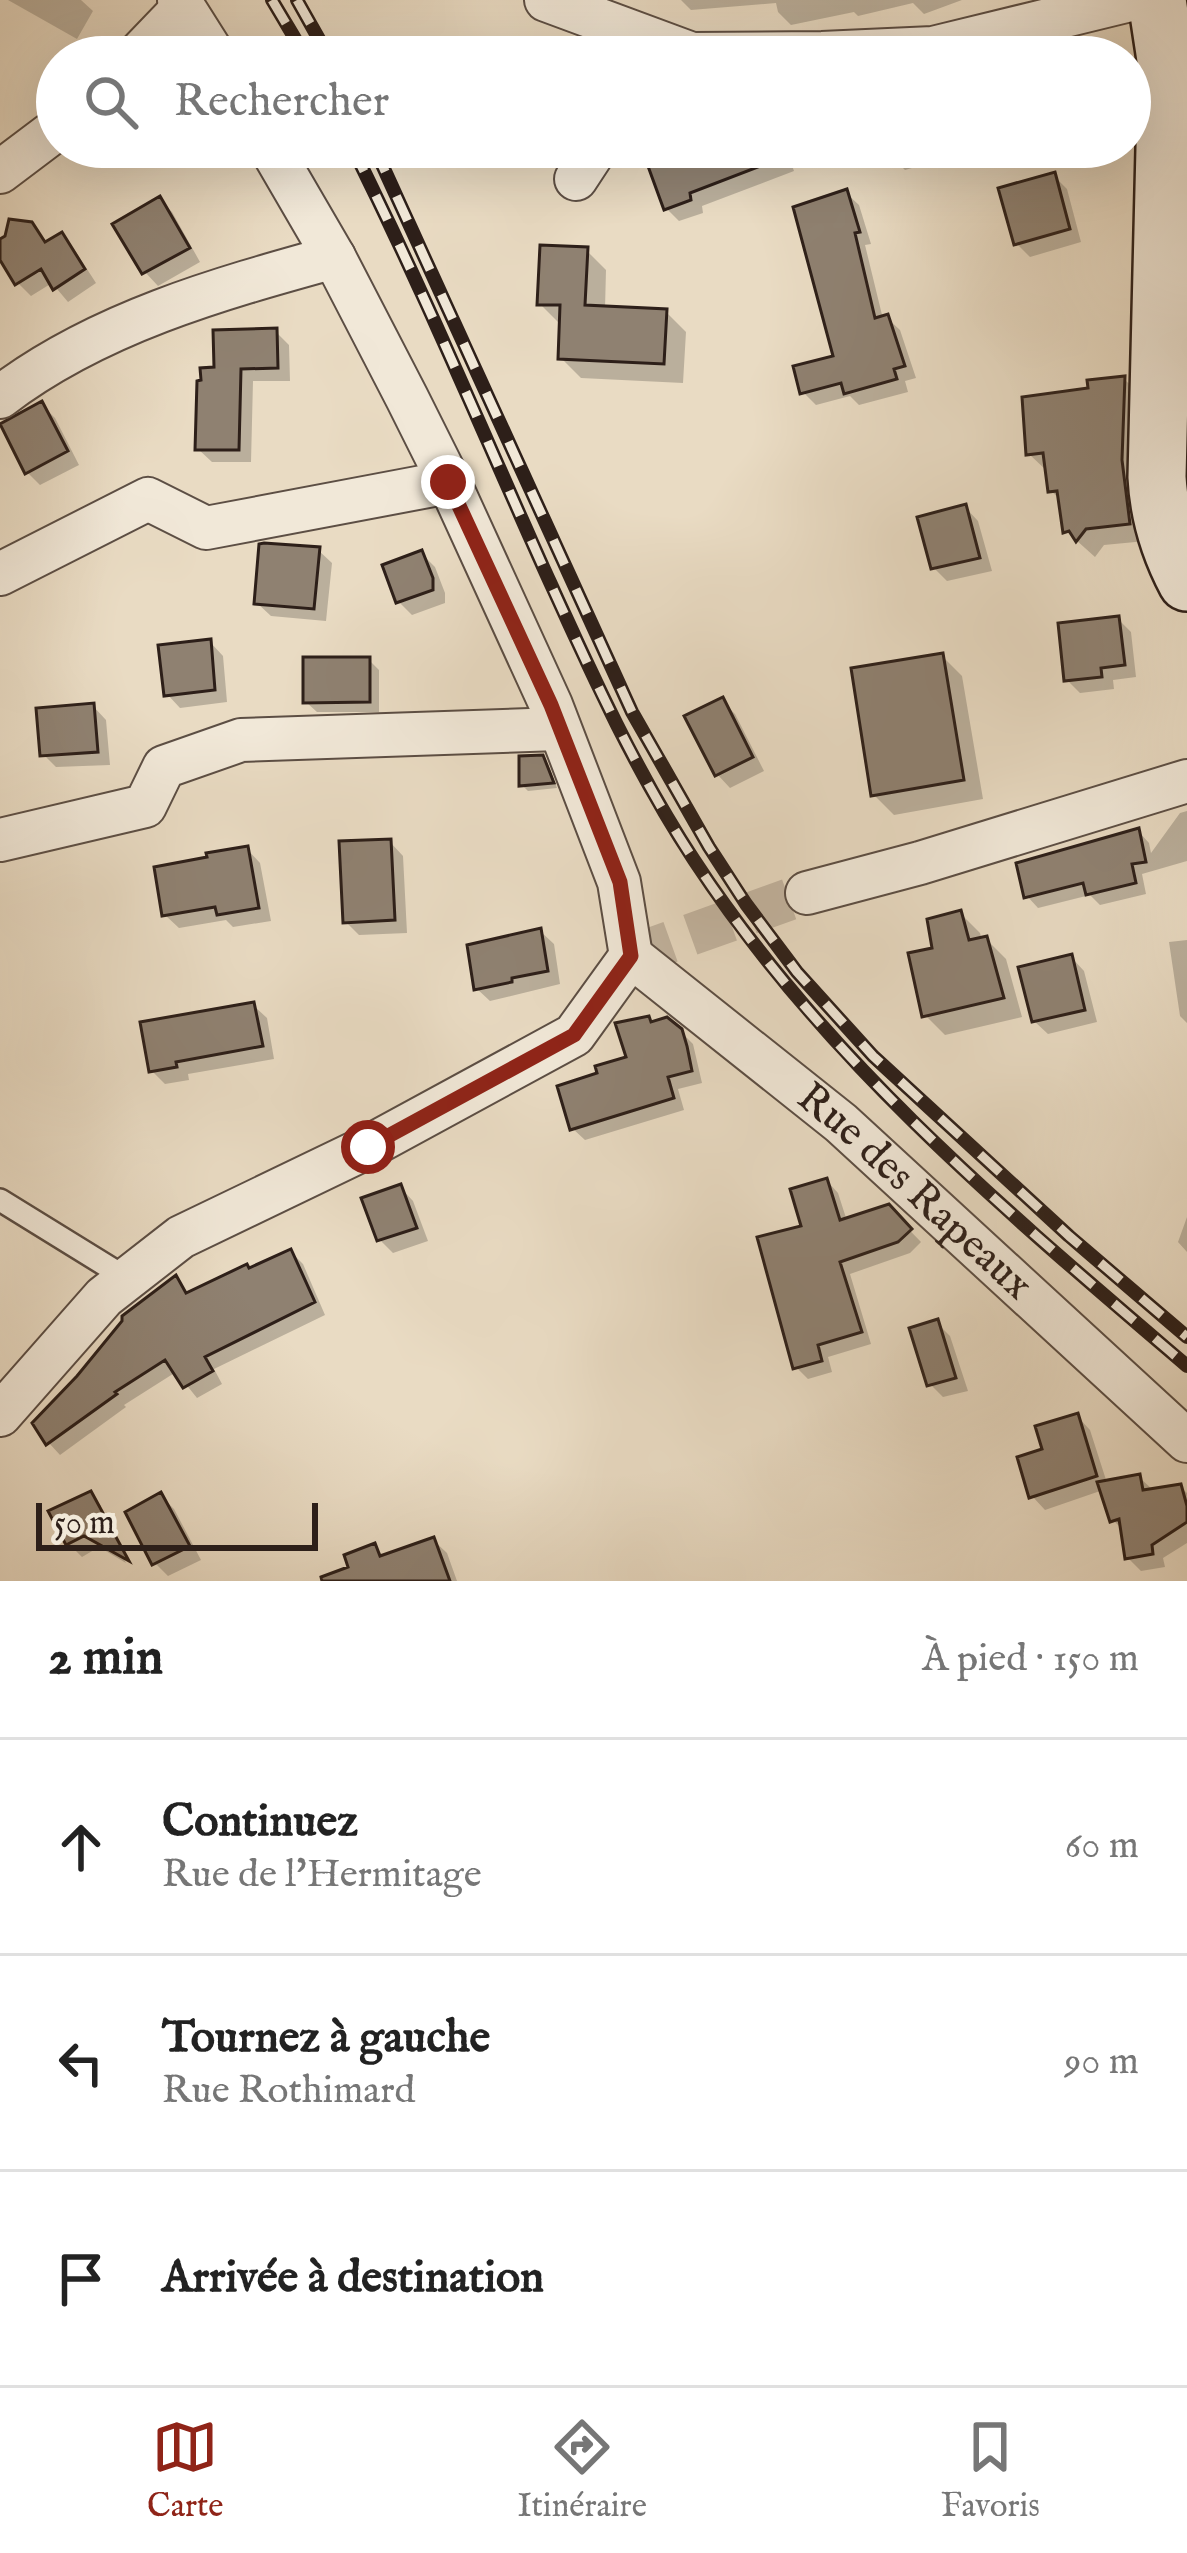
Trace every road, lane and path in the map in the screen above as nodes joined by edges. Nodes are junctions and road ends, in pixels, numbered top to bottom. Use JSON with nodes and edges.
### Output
{"nodes":[{"id":1,"x":546,"y":0,"type":"edge"},
{"id":2,"x":1130,"y":0,"type":"edge"},
{"id":3,"x":1157,"y":0,"type":"edge"},
{"id":4,"x":181,"y":4,"type":"edge"},
{"id":5,"x":154,"y":36,"type":"edge"},
{"id":6,"x":201,"y":36,"type":"edge"},
{"id":7,"x":629,"y":36,"type":"edge"},
{"id":8,"x":979,"y":36,"type":"edge"},
{"id":9,"x":36,"y":145,"type":"edge"},
{"id":10,"x":282,"y":168,"type":"edge"},
{"id":11,"x":0,"y":172,"type":"edge"},
{"id":12,"x":334,"y":257,"type":"junction"},
{"id":13,"x":0,"y":397,"type":"edge"},
{"id":14,"x":448,"y":482,"type":"junction"},
{"id":15,"x":0,"y":574,"type":"edge"},
{"id":16,"x":1187,"y":582,"type":"edge"},
{"id":17,"x":558,"y":729,"type":"junction"},
{"id":18,"x":1187,"y":781,"type":"edge"},
{"id":19,"x":0,"y":840,"type":"edge"},
{"id":20,"x":807,"y":893,"type":"tunnel mouth"},
{"id":21,"x":631,"y":956,"type":"junction"},
{"id":22,"x":0,"y":1200,"type":"edge"},
{"id":23,"x":128,"y":1279,"type":"junction"},
{"id":24,"x":0,"y":1415,"type":"edge"},
{"id":25,"x":1187,"y":1441,"type":"edge"}],
"edges":[{"from":1,"to":7,"type":"street"},
{"from":2,"to":8,"type":"street"},
{"from":3,"to":16,"type":"main road"},
{"from":4,"to":5,"type":"street"},
{"from":4,"to":6,"type":"street"},
{"from":9,"to":11,"type":"street"},
{"from":10,"to":12,"type":"street"},
{"from":12,"to":13,"type":"street"},
{"from":12,"to":14,"type":"street"},
{"from":14,"to":15,"type":"street"},
{"from":14,"to":17,"type":"street"},
{"from":17,"to":19,"type":"street"},
{"from":17,"to":21,"type":"street"},
{"from":18,"to":20,"type":"street"},
{"from":21,"to":23,"type":"street"},
{"from":21,"to":25,"type":"street","name":"Rue des Rapeaux"},
{"from":22,"to":23,"type":"lane"},
{"from":23,"to":24,"type":"street"}]}
